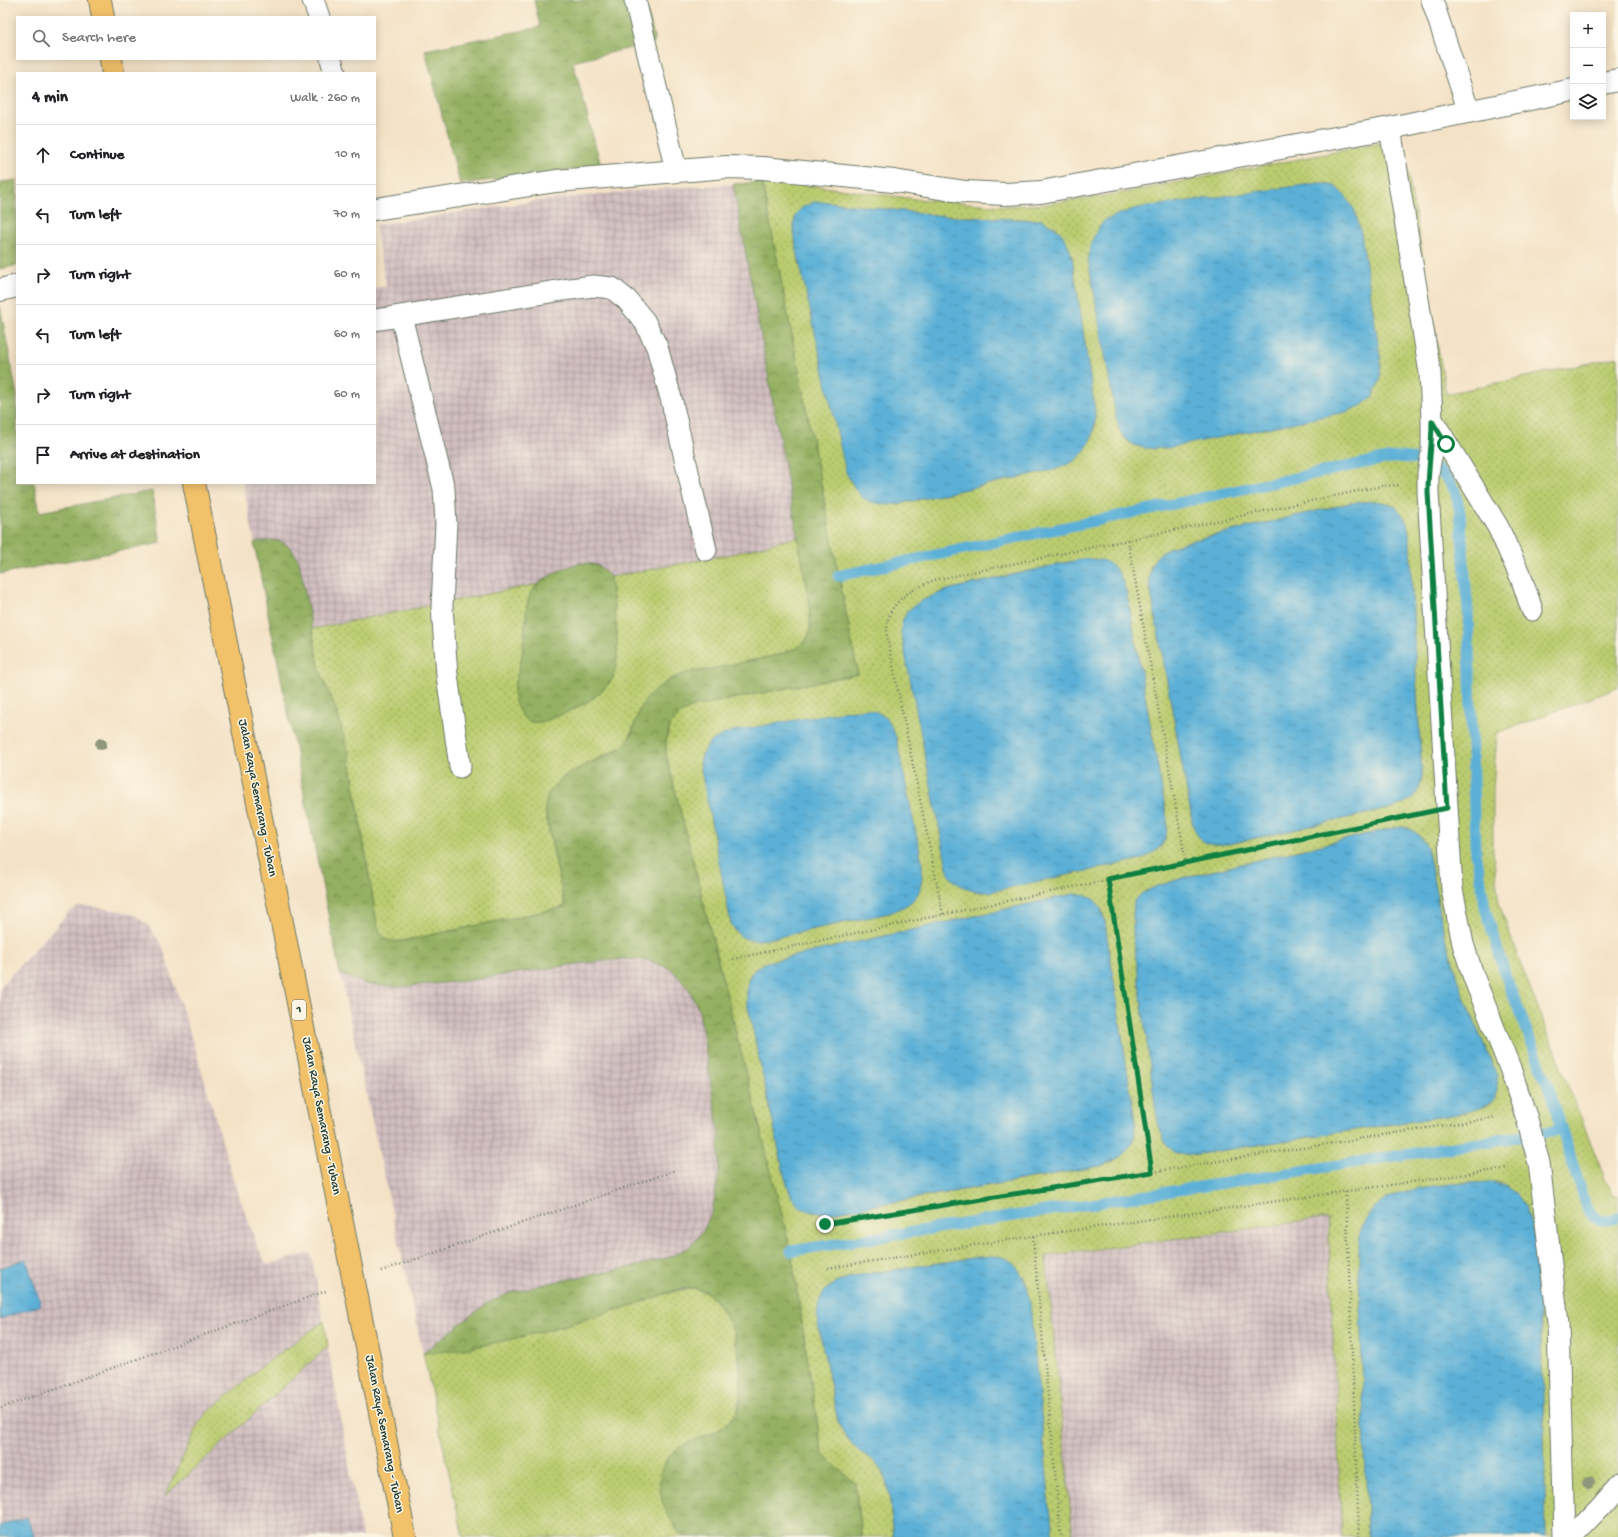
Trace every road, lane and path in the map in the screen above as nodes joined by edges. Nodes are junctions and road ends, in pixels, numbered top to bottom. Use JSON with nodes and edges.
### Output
{"nodes":[{"id":1,"x":100,"y":0,"type":"edge"},
{"id":2,"x":313,"y":0,"type":"edge"},
{"id":3,"x":635,"y":0,"type":"edge"},
{"id":4,"x":1432,"y":0,"type":"edge"},
{"id":5,"x":103,"y":16,"type":"edge"},
{"id":6,"x":318,"y":16,"type":"edge"},
{"id":7,"x":111,"y":60,"type":"edge"},
{"id":8,"x":331,"y":60,"type":"edge"},
{"id":9,"x":113,"y":72,"type":"edge"},
{"id":10,"x":335,"y":72,"type":"edge"},
{"id":11,"x":1618,"y":80,"type":"edge"},
{"id":12,"x":1606,"y":82,"type":"edge"},
{"id":13,"x":1570,"y":91,"type":"edge"},
{"id":14,"x":1469,"y":112,"type":"junction"},
{"id":15,"x":1390,"y":128,"type":"junction"},
{"id":16,"x":676,"y":170,"type":"junction"},
{"id":17,"x":376,"y":209,"type":"edge"},
{"id":18,"x":16,"y":286,"type":"edge"},
{"id":19,"x":0,"y":290,"type":"edge"},
{"id":20,"x":401,"y":316,"type":"junction"},
{"id":21,"x":376,"y":320,"type":"edge"},
{"id":22,"x":1432,"y":421,"type":"junction"},
{"id":23,"x":1428,"y":483,"type":"junction"},
{"id":24,"x":194,"y":484,"type":"edge"},
{"id":25,"x":1128,"y":540,"type":"junction"},
{"id":26,"x":706,"y":550,"type":"dead end"},
{"id":27,"x":1532,"y":610,"type":"dead end"},
{"id":28,"x":460,"y":766,"type":"dead end"},
{"id":29,"x":1447,"y":808,"type":"junction"},
{"id":30,"x":1186,"y":863,"type":"junction"},
{"id":31,"x":1108,"y":879,"type":"junction"},
{"id":32,"x":943,"y":914,"type":"junction"},
{"id":33,"x":733,"y":959,"type":"dead end"},
{"id":34,"x":1525,"y":1112,"type":"junction"},
{"id":35,"x":1537,"y":1156,"type":"junction"},
{"id":36,"x":674,"y":1171,"type":"dead end"},
{"id":37,"x":1152,"y":1172,"type":"junction"},
{"id":38,"x":1346,"y":1192,"type":"junction"},
{"id":39,"x":825,"y":1224,"type":"dead end"},
{"id":40,"x":1033,"y":1236,"type":"junction"},
{"id":41,"x":828,"y":1268,"type":"dead end"},
{"id":42,"x":354,"y":1280,"type":"junction"},
{"id":43,"x":1,"y":1408,"type":"dead end"},
{"id":44,"x":1618,"y":1486,"type":"edge"},
{"id":45,"x":405,"y":1537,"type":"edge"},
{"id":46,"x":1061,"y":1537,"type":"edge"},
{"id":47,"x":1358,"y":1537,"type":"edge"},
{"id":48,"x":1564,"y":1537,"type":"edge"},
{"id":49,"x":1571,"y":1537,"type":"edge"}],
"edges":[{"from":1,"to":5,"type":"highway"},
{"from":2,"to":6,"type":"lane"},
{"from":3,"to":16,"type":"lane"},
{"from":4,"to":14,"type":"lane"},
{"from":7,"to":9,"type":"highway"},
{"from":8,"to":10,"type":"lane"},
{"from":11,"to":12,"type":"street"},
{"from":13,"to":14,"type":"street"},
{"from":14,"to":15,"type":"street"},
{"from":15,"to":16,"type":"street"},
{"from":15,"to":22,"type":"lane"},
{"from":16,"to":17,"type":"street"},
{"from":18,"to":19,"type":"street"},
{"from":20,"to":21,"type":"lane"},
{"from":20,"to":26,"type":"lane"},
{"from":20,"to":28,"type":"lane"},
{"from":22,"to":23,"type":"lane"},
{"from":22,"to":27,"type":"lane"},
{"from":23,"to":25,"type":"path"},
{"from":23,"to":29,"type":"lane"},
{"from":24,"to":42,"type":"highway","name":"Jalan Raya Semarang - Tuban","number":"1"},
{"from":25,"to":30,"type":"path"},
{"from":25,"to":32,"type":"path"},
{"from":29,"to":30,"type":"path"},
{"from":29,"to":34,"type":"lane"},
{"from":30,"to":31,"type":"path"},
{"from":31,"to":32,"type":"path"},
{"from":31,"to":37,"type":"path"},
{"from":32,"to":33,"type":"path"},
{"from":34,"to":35,"type":"lane"},
{"from":34,"to":37,"type":"path"},
{"from":35,"to":38,"type":"path"},
{"from":35,"to":48,"type":"lane"},
{"from":36,"to":42,"type":"path"},
{"from":37,"to":39,"type":"path"},
{"from":38,"to":40,"type":"path"},
{"from":38,"to":47,"type":"path"},
{"from":40,"to":41,"type":"path"},
{"from":40,"to":46,"type":"path"},
{"from":42,"to":43,"type":"path"},
{"from":42,"to":45,"type":"highway","name":"Jalan Raya Semarang - Tuban","number":"1"},
{"from":44,"to":49,"type":"lane"}]}
